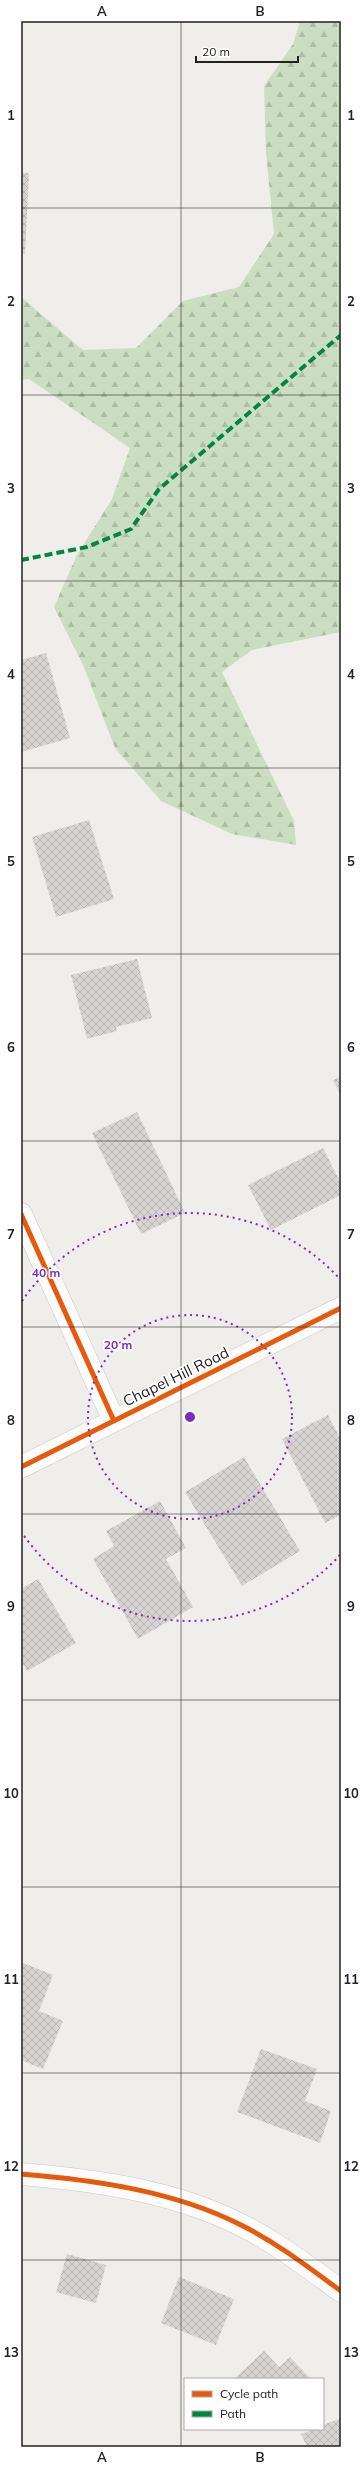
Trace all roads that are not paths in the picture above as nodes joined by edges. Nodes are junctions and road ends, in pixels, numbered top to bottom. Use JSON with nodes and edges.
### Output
{"nodes":[{"id":1,"x":21,"y":1214,"type":"edge"},
{"id":2,"x":341,"y":1308,"type":"edge"},
{"id":3,"x":114,"y":1421,"type":"junction"},
{"id":4,"x":21,"y":1467,"type":"edge"},
{"id":5,"x":21,"y":2174,"type":"edge"},
{"id":6,"x":341,"y":2291,"type":"edge"}],
"edges":[{"from":1,"to":3,"type":"street"},
{"from":2,"to":3,"type":"street","name":"Chapel Hill Road"},
{"from":3,"to":4,"type":"street","name":"Chapel Hill Road"},
{"from":5,"to":6,"type":"street"}]}
